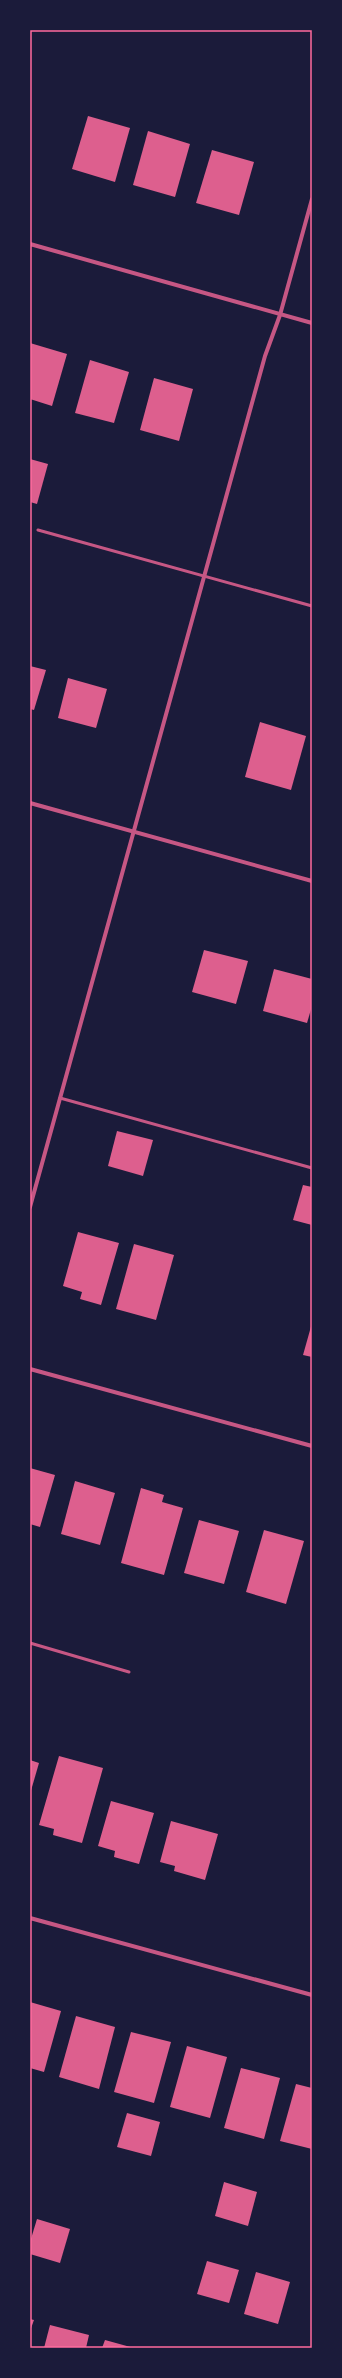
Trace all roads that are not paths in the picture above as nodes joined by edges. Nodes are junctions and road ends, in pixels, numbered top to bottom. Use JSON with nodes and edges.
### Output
{"nodes":[{"id":1,"x":312,"y":199,"type":"edge"},
{"id":2,"x":30,"y":244,"type":"edge"},
{"id":3,"x":280,"y":315,"type":"junction"},
{"id":4,"x":312,"y":323,"type":"edge"},
{"id":5,"x":38,"y":530,"type":"dead end"},
{"id":6,"x":204,"y":576,"type":"junction"},
{"id":7,"x":312,"y":606,"type":"edge"},
{"id":8,"x":30,"y":804,"type":"edge"},
{"id":9,"x":134,"y":832,"type":"junction"},
{"id":10,"x":312,"y":882,"type":"edge"},
{"id":11,"x":60,"y":1098,"type":"junction"},
{"id":12,"x":312,"y":1168,"type":"edge"},
{"id":13,"x":30,"y":1207,"type":"edge"},
{"id":14,"x":30,"y":1369,"type":"edge"},
{"id":15,"x":312,"y":1446,"type":"edge"},
{"id":16,"x":30,"y":1643,"type":"edge"},
{"id":17,"x":129,"y":1672,"type":"dead end"},
{"id":18,"x":30,"y":1918,"type":"edge"},
{"id":19,"x":312,"y":1996,"type":"edge"}],
"edges":[{"from":1,"to":3,"type":"street"},
{"from":2,"to":3,"type":"street"},
{"from":3,"to":4,"type":"street"},
{"from":3,"to":6,"type":"street"},
{"from":5,"to":6,"type":"lane"},
{"from":6,"to":7,"type":"lane"},
{"from":6,"to":9,"type":"street"},
{"from":8,"to":9,"type":"street"},
{"from":9,"to":10,"type":"street"},
{"from":9,"to":11,"type":"street"},
{"from":11,"to":12,"type":"lane"},
{"from":11,"to":13,"type":"street"},
{"from":14,"to":15,"type":"street"},
{"from":16,"to":17,"type":"lane"},
{"from":18,"to":19,"type":"street"}]}
